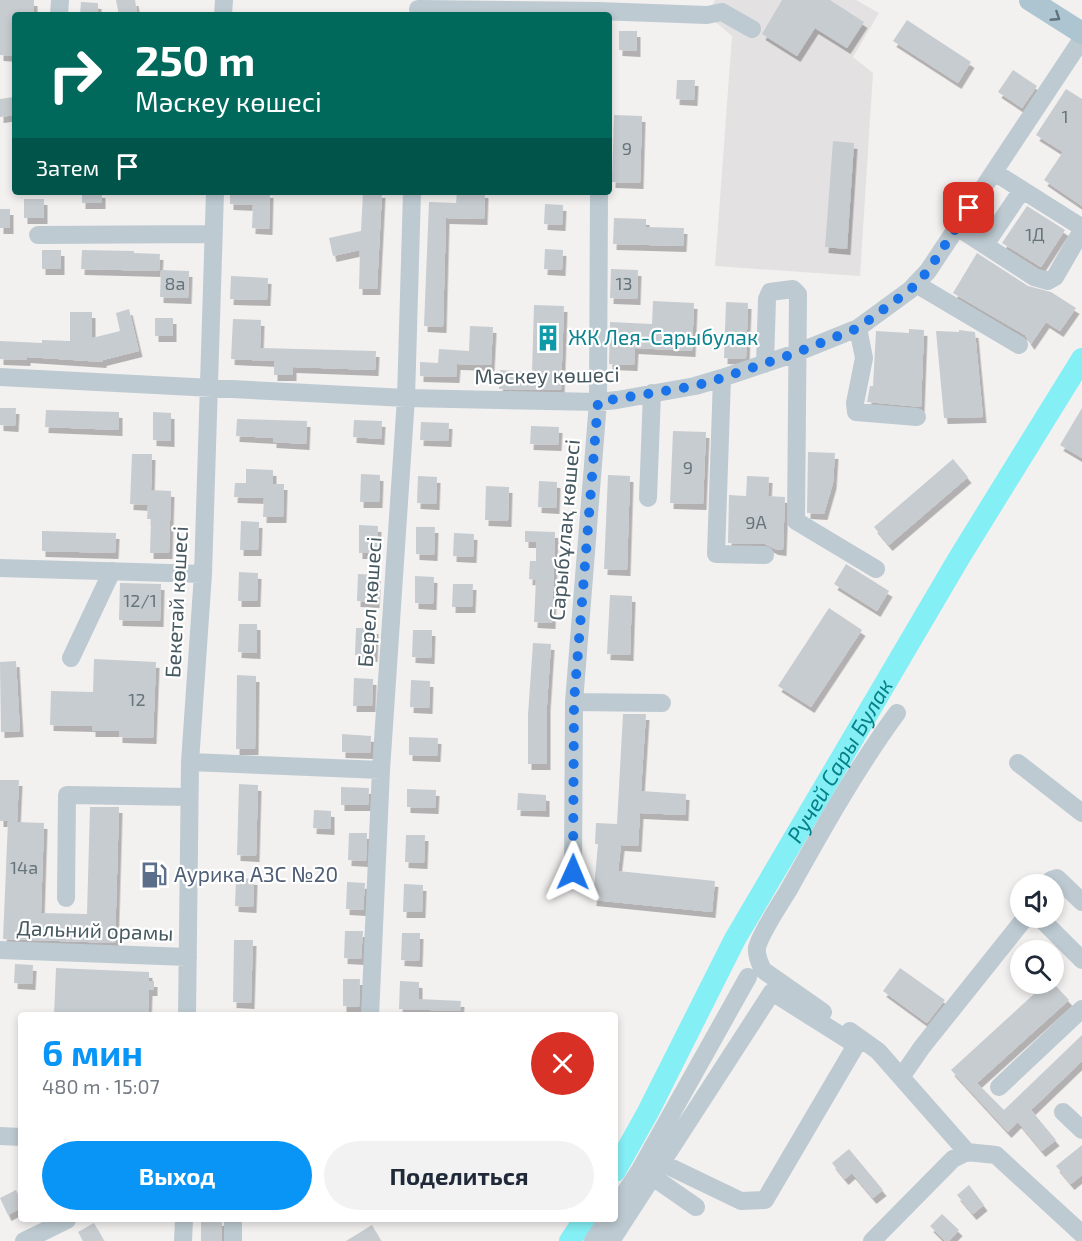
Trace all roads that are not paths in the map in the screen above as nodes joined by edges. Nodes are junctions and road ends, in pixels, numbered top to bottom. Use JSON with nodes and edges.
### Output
{"nodes":[{"id":1,"x":1030,"y":0,"type":"edge"},
{"id":2,"x":726,"y":6,"type":"edge"},
{"id":3,"x":417,"y":8,"type":"edge"},
{"id":4,"x":598,"y":9,"type":"edge"},
{"id":5,"x":752,"y":29,"type":"dead end"},
{"id":6,"x":1082,"y":33,"type":"edge"},
{"id":7,"x":1082,"y":39,"type":"edge"},
{"id":8,"x":994,"y":172,"type":"junction"},
{"id":9,"x":1022,"y":190,"type":"junction"},
{"id":10,"x":215,"y":195,"type":"edge"},
{"id":11,"x":412,"y":195,"type":"edge"},
{"id":12,"x":599,"y":195,"type":"edge"},
{"id":13,"x":957,"y":227,"type":"junction"},
{"id":14,"x":213,"y":234,"type":"junction"},
{"id":15,"x":38,"y":235,"type":"dead end"},
{"id":16,"x":985,"y":245,"type":"junction"},
{"id":17,"x":916,"y":284,"type":"junction"},
{"id":18,"x":858,"y":328,"type":"junction"},
{"id":19,"x":1019,"y":345,"type":"dead end"},
{"id":20,"x":796,"y":353,"type":"junction"},
{"id":21,"x":765,"y":364,"type":"junction"},
{"id":22,"x":0,"y":377,"type":"edge"},
{"id":23,"x":722,"y":378,"type":"junction"},
{"id":24,"x":209,"y":387,"type":"junction"},
{"id":25,"x":652,"y":393,"type":"junction"},
{"id":26,"x":406,"y":398,"type":"junction"},
{"id":27,"x":598,"y":402,"type":"junction"},
{"id":28,"x":917,"y":417,"type":"dead end"},
{"id":29,"x":648,"y":498,"type":"dead end"},
{"id":30,"x":765,"y":555,"type":"dead end"},
{"id":31,"x":0,"y":568,"type":"edge"},
{"id":32,"x":876,"y":569,"type":"dead end"},
{"id":33,"x":112,"y":571,"type":"junction"},
{"id":34,"x":203,"y":574,"type":"junction"},
{"id":35,"x":71,"y":658,"type":"dead end"},
{"id":36,"x":574,"y":702,"type":"junction"},
{"id":37,"x":662,"y":703,"type":"dead end"},
{"id":38,"x":897,"y":713,"type":"dead end"},
{"id":39,"x":190,"y":762,"type":"junction"},
{"id":40,"x":1018,"y":763,"type":"dead end"},
{"id":41,"x":381,"y":770,"type":"junction"},
{"id":42,"x":189,"y":797,"type":"junction"},
{"id":43,"x":1082,"y":813,"type":"edge"},
{"id":44,"x":573,"y":872,"type":"dead end"},
{"id":45,"x":1064,"y":885,"type":"edge"},
{"id":46,"x":66,"y":898,"type":"dead end"},
{"id":47,"x":1082,"y":902,"type":"edge"},
{"id":48,"x":1017,"y":928,"type":"edge"},
{"id":49,"x":1050,"y":928,"type":"edge"},
{"id":50,"x":0,"y":951,"type":"edge"},
{"id":51,"x":188,"y":957,"type":"junction"},
{"id":52,"x":1082,"y":960,"type":"edge"},
{"id":53,"x":748,"y":977,"type":"dead end"},
{"id":54,"x":1082,"y":1010,"type":"edge"},
{"id":55,"x":187,"y":1012,"type":"edge"},
{"id":56,"x":370,"y":1012,"type":"edge"},
{"id":57,"x":902,"y":1076,"type":"junction"},
{"id":58,"x":999,"y":1087,"type":"dead end"},
{"id":59,"x":1064,"y":1112,"type":"dead end"},
{"id":60,"x":1082,"y":1130,"type":"edge"},
{"id":61,"x":0,"y":1136,"type":"edge"},
{"id":62,"x":18,"y":1137,"type":"edge"},
{"id":63,"x":973,"y":1152,"type":"junction"},
{"id":64,"x":652,"y":1170,"type":"junction"},
{"id":65,"x":618,"y":1205,"type":"edge"},
{"id":66,"x":696,"y":1207,"type":"dead end"},
{"id":67,"x":63,"y":1222,"type":"edge"},
{"id":68,"x":184,"y":1222,"type":"edge"},
{"id":69,"x":233,"y":1222,"type":"edge"},
{"id":70,"x":606,"y":1222,"type":"edge"},
{"id":71,"x":1082,"y":1234,"type":"edge"},
{"id":72,"x":24,"y":1241,"type":"edge"},
{"id":73,"x":183,"y":1241,"type":"edge"},
{"id":74,"x":232,"y":1241,"type":"edge"},
{"id":75,"x":593,"y":1241,"type":"edge"},
{"id":76,"x":611,"y":1241,"type":"edge"},
{"id":77,"x":872,"y":1241,"type":"edge"}],
"edges":[{"from":1,"to":6,"type":"main road","one_way":true},
{"from":2,"to":4,"type":"street"},
{"from":2,"to":5,"type":"street"},
{"from":3,"to":4,"type":"street"},
{"from":7,"to":8,"type":"street","name":"Мәскеу көшесі"},
{"from":8,"to":9,"type":"street"},
{"from":8,"to":13,"type":"street","name":"Мәскеу көшесі"},
{"from":9,"to":16,"type":"street"},
{"from":9,"to":16,"type":"street"},
{"from":10,"to":14,"type":"street","name":"Бекетай көшесі"},
{"from":11,"to":26,"type":"street","name":"Берел көшесі"},
{"from":12,"to":27,"type":"street","name":"Сарыбұлақ көшесі"},
{"from":13,"to":16,"type":"street"},
{"from":13,"to":17,"type":"street","name":"Мәскеу көшесі"},
{"from":14,"to":15,"type":"street"},
{"from":14,"to":24,"type":"street","name":"Бекетай көшесі"},
{"from":17,"to":18,"type":"street","name":"Мәскеу көшесі"},
{"from":17,"to":19,"type":"street"},
{"from":18,"to":20,"type":"street","name":"Мәскеу көшесі"},
{"from":18,"to":28,"type":"street"},
{"from":20,"to":21,"type":"street","name":"Мәскеу көшесі"},
{"from":20,"to":21,"type":"street"},
{"from":20,"to":32,"type":"street"},
{"from":21,"to":23,"type":"street","name":"Мәскеу көшесі"},
{"from":22,"to":24,"type":"street","name":"Мәскеу көшесі"},
{"from":23,"to":25,"type":"street","name":"Мәскеу көшесі"},
{"from":23,"to":30,"type":"street"},
{"from":24,"to":26,"type":"street","name":"Мәскеу көшесі"},
{"from":24,"to":34,"type":"street","name":"Бекетай көшесі"},
{"from":25,"to":27,"type":"street","name":"Мәскеу көшесі"},
{"from":25,"to":29,"type":"street"},
{"from":26,"to":27,"type":"street","name":"Мәскеу көшесі"},
{"from":26,"to":41,"type":"street","name":"Берел көшесі"},
{"from":27,"to":36,"type":"street","name":"Сарыбұлақ көшесі"},
{"from":31,"to":33,"type":"street"},
{"from":33,"to":34,"type":"street"},
{"from":33,"to":35,"type":"street"},
{"from":34,"to":39,"type":"street","name":"Бекетай көшесі"},
{"from":36,"to":37,"type":"street"},
{"from":36,"to":44,"type":"street","name":"Сарыбұлақ көшесі"},
{"from":38,"to":57,"type":"street"},
{"from":39,"to":41,"type":"street"},
{"from":39,"to":42,"type":"street","name":"Бекетай көшесі"},
{"from":40,"to":43,"type":"street"},
{"from":41,"to":56,"type":"street","name":"Берел көшесі"},
{"from":42,"to":46,"type":"street"},
{"from":42,"to":51,"type":"street","name":"Бекетай көшесі"},
{"from":45,"to":47,"type":"street"},
{"from":48,"to":57,"type":"street"},
{"from":49,"to":52,"type":"street"},
{"from":50,"to":51,"type":"street","name":"Дальний орамы"},
{"from":51,"to":55,"type":"street","name":"Бекетай көшесі"},
{"from":53,"to":64,"type":"street"},
{"from":54,"to":58,"type":"street"},
{"from":57,"to":63,"type":"street"},
{"from":59,"to":60,"type":"street"},
{"from":61,"to":62,"type":"street"},
{"from":63,"to":71,"type":"street"},
{"from":63,"to":77,"type":"street"},
{"from":64,"to":64,"type":"street"},
{"from":64,"to":65,"type":"street"},
{"from":64,"to":66,"type":"street"},
{"from":64,"to":76,"type":"street"},
{"from":67,"to":72,"type":"street"},
{"from":68,"to":73,"type":"street"},
{"from":69,"to":74,"type":"street"},
{"from":70,"to":75,"type":"street"}]}
